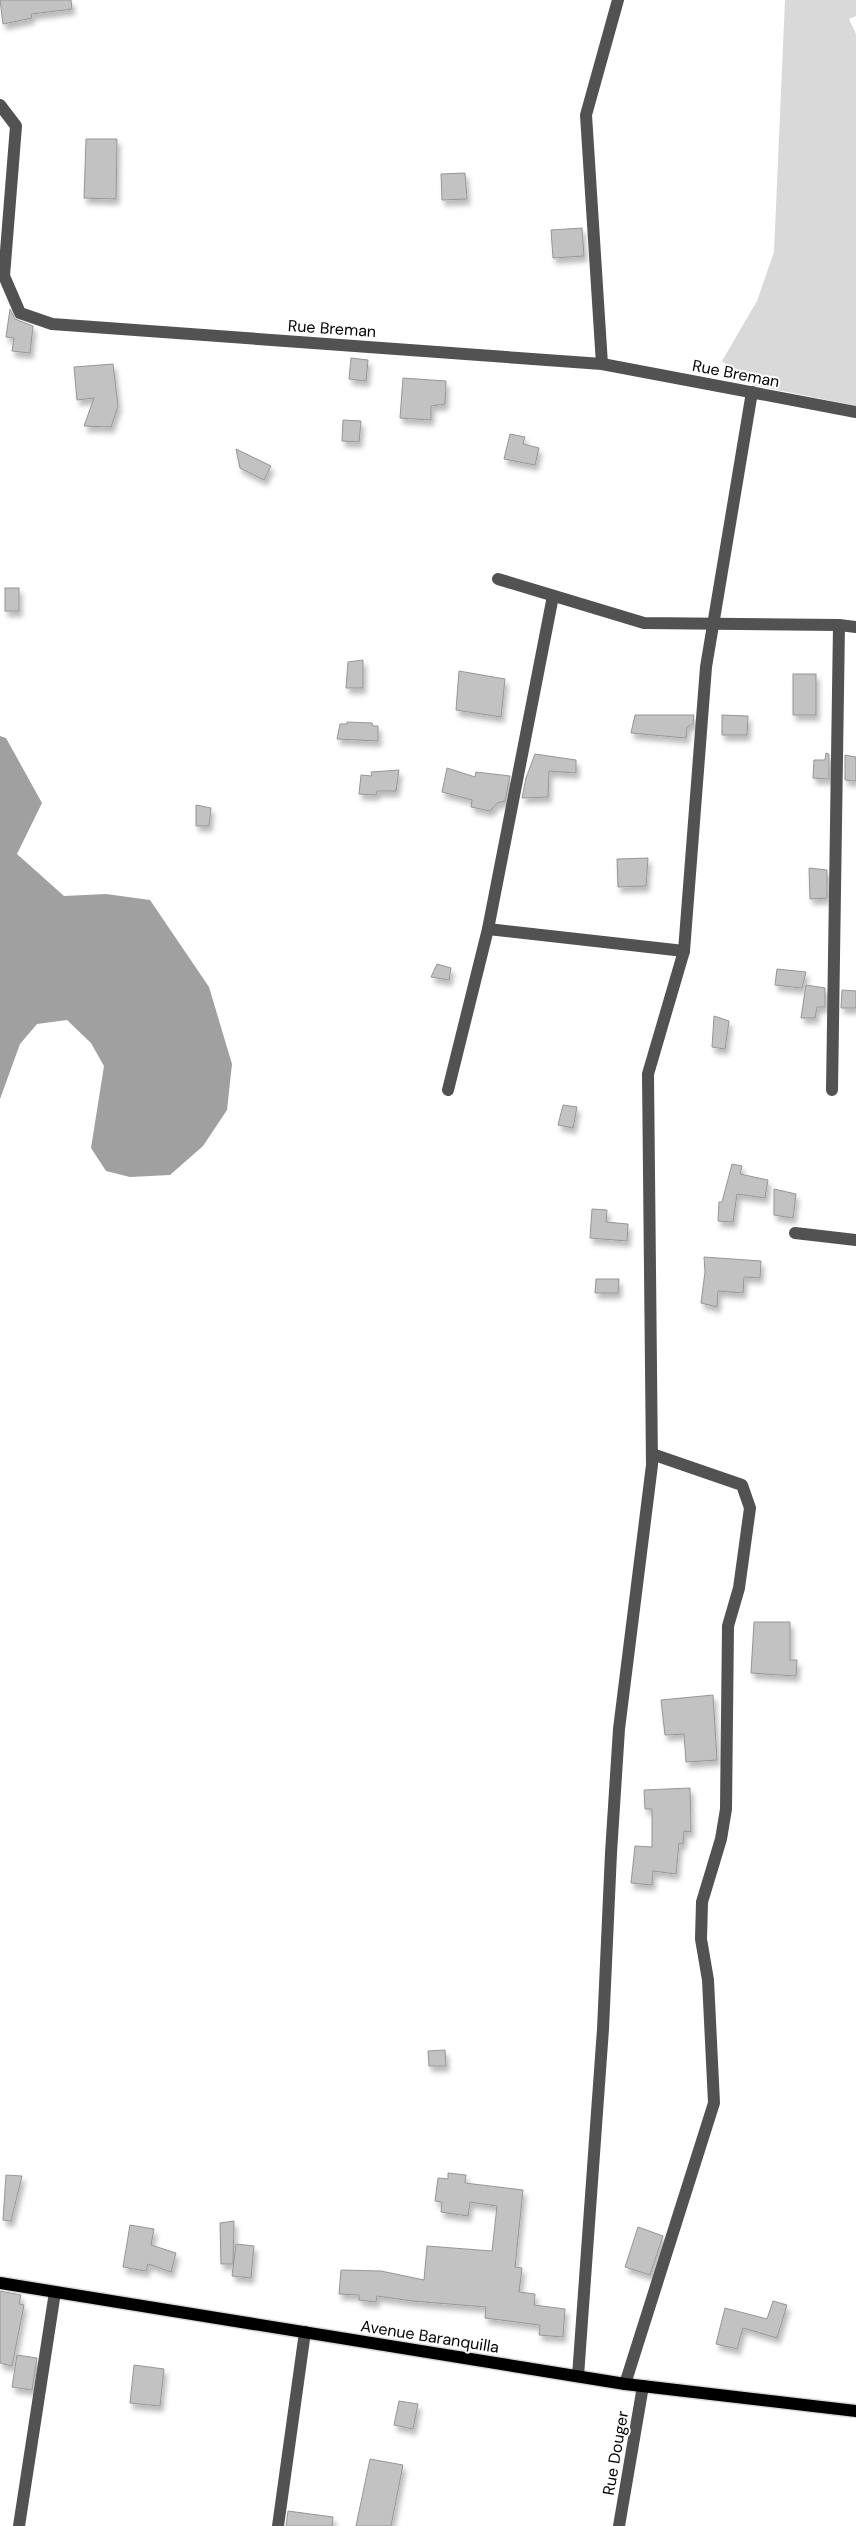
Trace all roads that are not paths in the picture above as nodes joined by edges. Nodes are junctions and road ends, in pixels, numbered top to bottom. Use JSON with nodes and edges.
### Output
{"nodes":[{"id":1,"x":618,"y":0,"type":"edge"},
{"id":2,"x":0,"y":105,"type":"edge"},
{"id":3,"x":602,"y":364,"type":"junction"},
{"id":4,"x":752,"y":392,"type":"junction"},
{"id":5,"x":856,"y":412,"type":"edge"},
{"id":6,"x":498,"y":579,"type":"dead end"},
{"id":7,"x":553,"y":596,"type":"junction"},
{"id":8,"x":713,"y":624,"type":"junction"},
{"id":9,"x":839,"y":625,"type":"junction"},
{"id":10,"x":856,"y":627,"type":"edge"},
{"id":11,"x":488,"y":929,"type":"junction"},
{"id":12,"x":684,"y":952,"type":"junction"},
{"id":13,"x":448,"y":1090,"type":"dead end"},
{"id":14,"x":832,"y":1090,"type":"dead end"},
{"id":15,"x":795,"y":1233,"type":"dead end"},
{"id":16,"x":856,"y":1240,"type":"edge"},
{"id":17,"x":652,"y":1454,"type":"junction"},
{"id":18,"x":0,"y":2283,"type":"edge"},
{"id":19,"x":55,"y":2292,"type":"junction"},
{"id":20,"x":305,"y":2332,"type":"junction"},
{"id":21,"x":578,"y":2376,"type":"junction"},
{"id":22,"x":625,"y":2384,"type":"junction"},
{"id":23,"x":643,"y":2386,"type":"junction"},
{"id":24,"x":856,"y":2410,"type":"edge"},
{"id":25,"x":19,"y":2526,"type":"edge"},
{"id":26,"x":278,"y":2526,"type":"edge"},
{"id":27,"x":619,"y":2526,"type":"edge"}],
"edges":[{"from":1,"to":3,"type":"street"},
{"from":2,"to":3,"type":"street","name":"Rue Breman"},
{"from":3,"to":4,"type":"street","name":"Rue Breman"},
{"from":4,"to":5,"type":"street","name":"Rue Breman"},
{"from":4,"to":8,"type":"street"},
{"from":6,"to":7,"type":"street"},
{"from":7,"to":8,"type":"street"},
{"from":7,"to":11,"type":"street"},
{"from":8,"to":9,"type":"street"},
{"from":8,"to":12,"type":"street"},
{"from":9,"to":10,"type":"street"},
{"from":9,"to":14,"type":"street"},
{"from":11,"to":12,"type":"street"},
{"from":11,"to":13,"type":"street"},
{"from":12,"to":17,"type":"street"},
{"from":15,"to":16,"type":"street"},
{"from":17,"to":21,"type":"street"},
{"from":17,"to":22,"type":"street"},
{"from":18,"to":19,"type":"main road","name":"Avenue Baranquilla"},
{"from":19,"to":20,"type":"main road","name":"Avenue Baranquilla"},
{"from":19,"to":25,"type":"street"},
{"from":20,"to":21,"type":"main road","name":"Avenue Baranquilla"},
{"from":20,"to":26,"type":"street"},
{"from":21,"to":22,"type":"main road","name":"Avenue Baranquilla"},
{"from":22,"to":23,"type":"main road","name":"Avenue Baranquilla"},
{"from":23,"to":24,"type":"main road","name":"Avenue Baranquilla"},
{"from":23,"to":27,"type":"street","name":"Rue Douger"}]}
